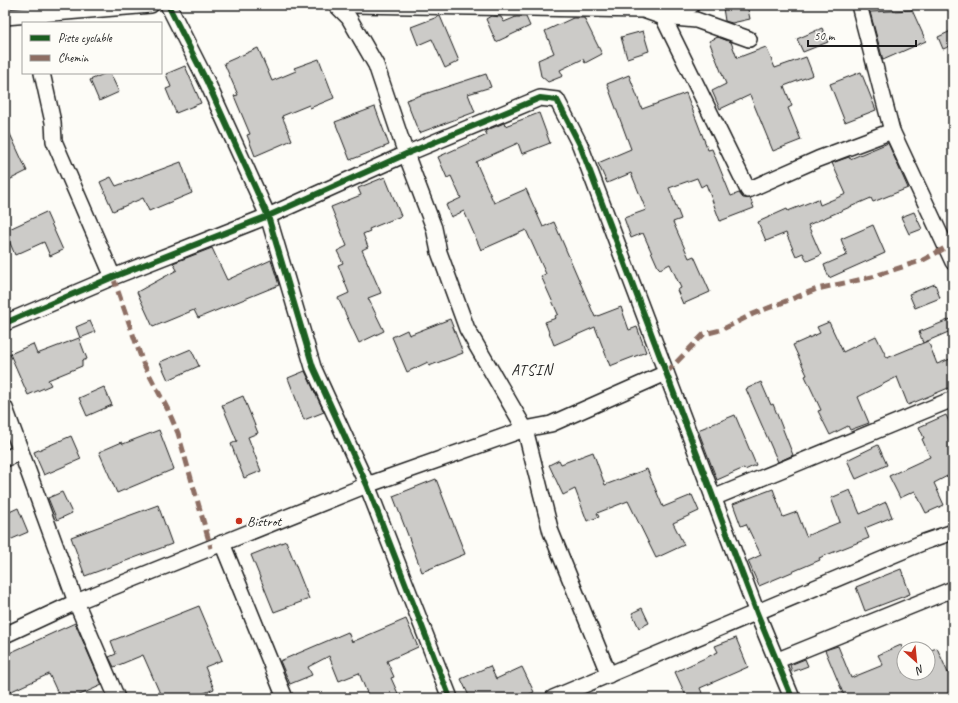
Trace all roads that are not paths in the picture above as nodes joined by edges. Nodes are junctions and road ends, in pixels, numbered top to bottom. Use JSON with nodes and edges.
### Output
{"nodes":[{"id":1,"x":151,"y":5,"type":"edge"},
{"id":2,"x":168,"y":5,"type":"edge"},
{"id":3,"x":336,"y":5,"type":"edge"},
{"id":4,"x":353,"y":5,"type":"edge"},
{"id":5,"x":692,"y":5,"type":"edge"},
{"id":6,"x":859,"y":5,"type":"edge"},
{"id":7,"x":5,"y":17,"type":"edge"},
{"id":8,"x":663,"y":17,"type":"junction"},
{"id":9,"x":29,"y":19,"type":"edge"},
{"id":10,"x":749,"y":39,"type":"dead end"},
{"id":11,"x":42,"y":74,"type":"edge"},
{"id":12,"x":892,"y":131,"type":"junction"},
{"id":13,"x":406,"y":154,"type":"junction"},
{"id":14,"x":268,"y":216,"type":"junction"},
{"id":15,"x":950,"y":244,"type":"edge"},
{"id":16,"x":953,"y":262,"type":"edge"},
{"id":17,"x":113,"y":277,"type":"junction"},
{"id":18,"x":5,"y":323,"type":"edge"},
{"id":19,"x":666,"y":373,"type":"junction"},
{"id":20,"x":953,"y":399,"type":"edge"},
{"id":21,"x":5,"y":408,"type":"edge"},
{"id":22,"x":525,"y":429,"type":"junction"},
{"id":23,"x":20,"y":452,"type":"junction"},
{"id":24,"x":5,"y":459,"type":"edge"},
{"id":25,"x":367,"y":485,"type":"junction"},
{"id":26,"x":713,"y":498,"type":"junction"},
{"id":27,"x":953,"y":532,"type":"edge"},
{"id":28,"x":222,"y":543,"type":"junction"},
{"id":29,"x":953,"y":589,"type":"edge"},
{"id":30,"x":76,"y":602,"type":"junction"},
{"id":31,"x":757,"y":613,"type":"junction"},
{"id":32,"x":5,"y":635,"type":"edge"},
{"id":33,"x":778,"y":660,"type":"junction"},
{"id":34,"x":609,"y":675,"type":"junction"},
{"id":35,"x":117,"y":698,"type":"edge"},
{"id":36,"x":285,"y":698,"type":"edge"},
{"id":37,"x":450,"y":698,"type":"edge"},
{"id":38,"x":553,"y":698,"type":"edge"},
{"id":39,"x":792,"y":698,"type":"edge"}],
"edges":[{"from":1,"to":9,"type":"street"},
{"from":2,"to":14,"type":"street"},
{"from":3,"to":13,"type":"street"},
{"from":4,"to":8,"type":"street"},
{"from":5,"to":8,"type":"street"},
{"from":6,"to":12,"type":"street"},
{"from":7,"to":9,"type":"street"},
{"from":8,"to":10,"type":"street"},
{"from":8,"to":12,"type":"street"},
{"from":11,"to":17,"type":"street"},
{"from":12,"to":15,"type":"street"},
{"from":13,"to":14,"type":"street"},
{"from":13,"to":19,"type":"street"},
{"from":13,"to":22,"type":"street"},
{"from":14,"to":17,"type":"street"},
{"from":14,"to":25,"type":"street"},
{"from":15,"to":16,"type":"street"},
{"from":17,"to":18,"type":"street"},
{"from":19,"to":22,"type":"street"},
{"from":19,"to":26,"type":"street"},
{"from":20,"to":26,"type":"street"},
{"from":21,"to":23,"type":"street"},
{"from":22,"to":25,"type":"street"},
{"from":22,"to":34,"type":"street"},
{"from":23,"to":24,"type":"street"},
{"from":23,"to":30,"type":"street"},
{"from":25,"to":28,"type":"street"},
{"from":25,"to":37,"type":"street"},
{"from":26,"to":31,"type":"street"},
{"from":27,"to":31,"type":"street"},
{"from":28,"to":30,"type":"street"},
{"from":28,"to":36,"type":"street"},
{"from":29,"to":33,"type":"street"},
{"from":30,"to":32,"type":"street"},
{"from":30,"to":35,"type":"street"},
{"from":31,"to":33,"type":"street"},
{"from":31,"to":34,"type":"street"},
{"from":33,"to":39,"type":"street"},
{"from":34,"to":38,"type":"street"}]}
